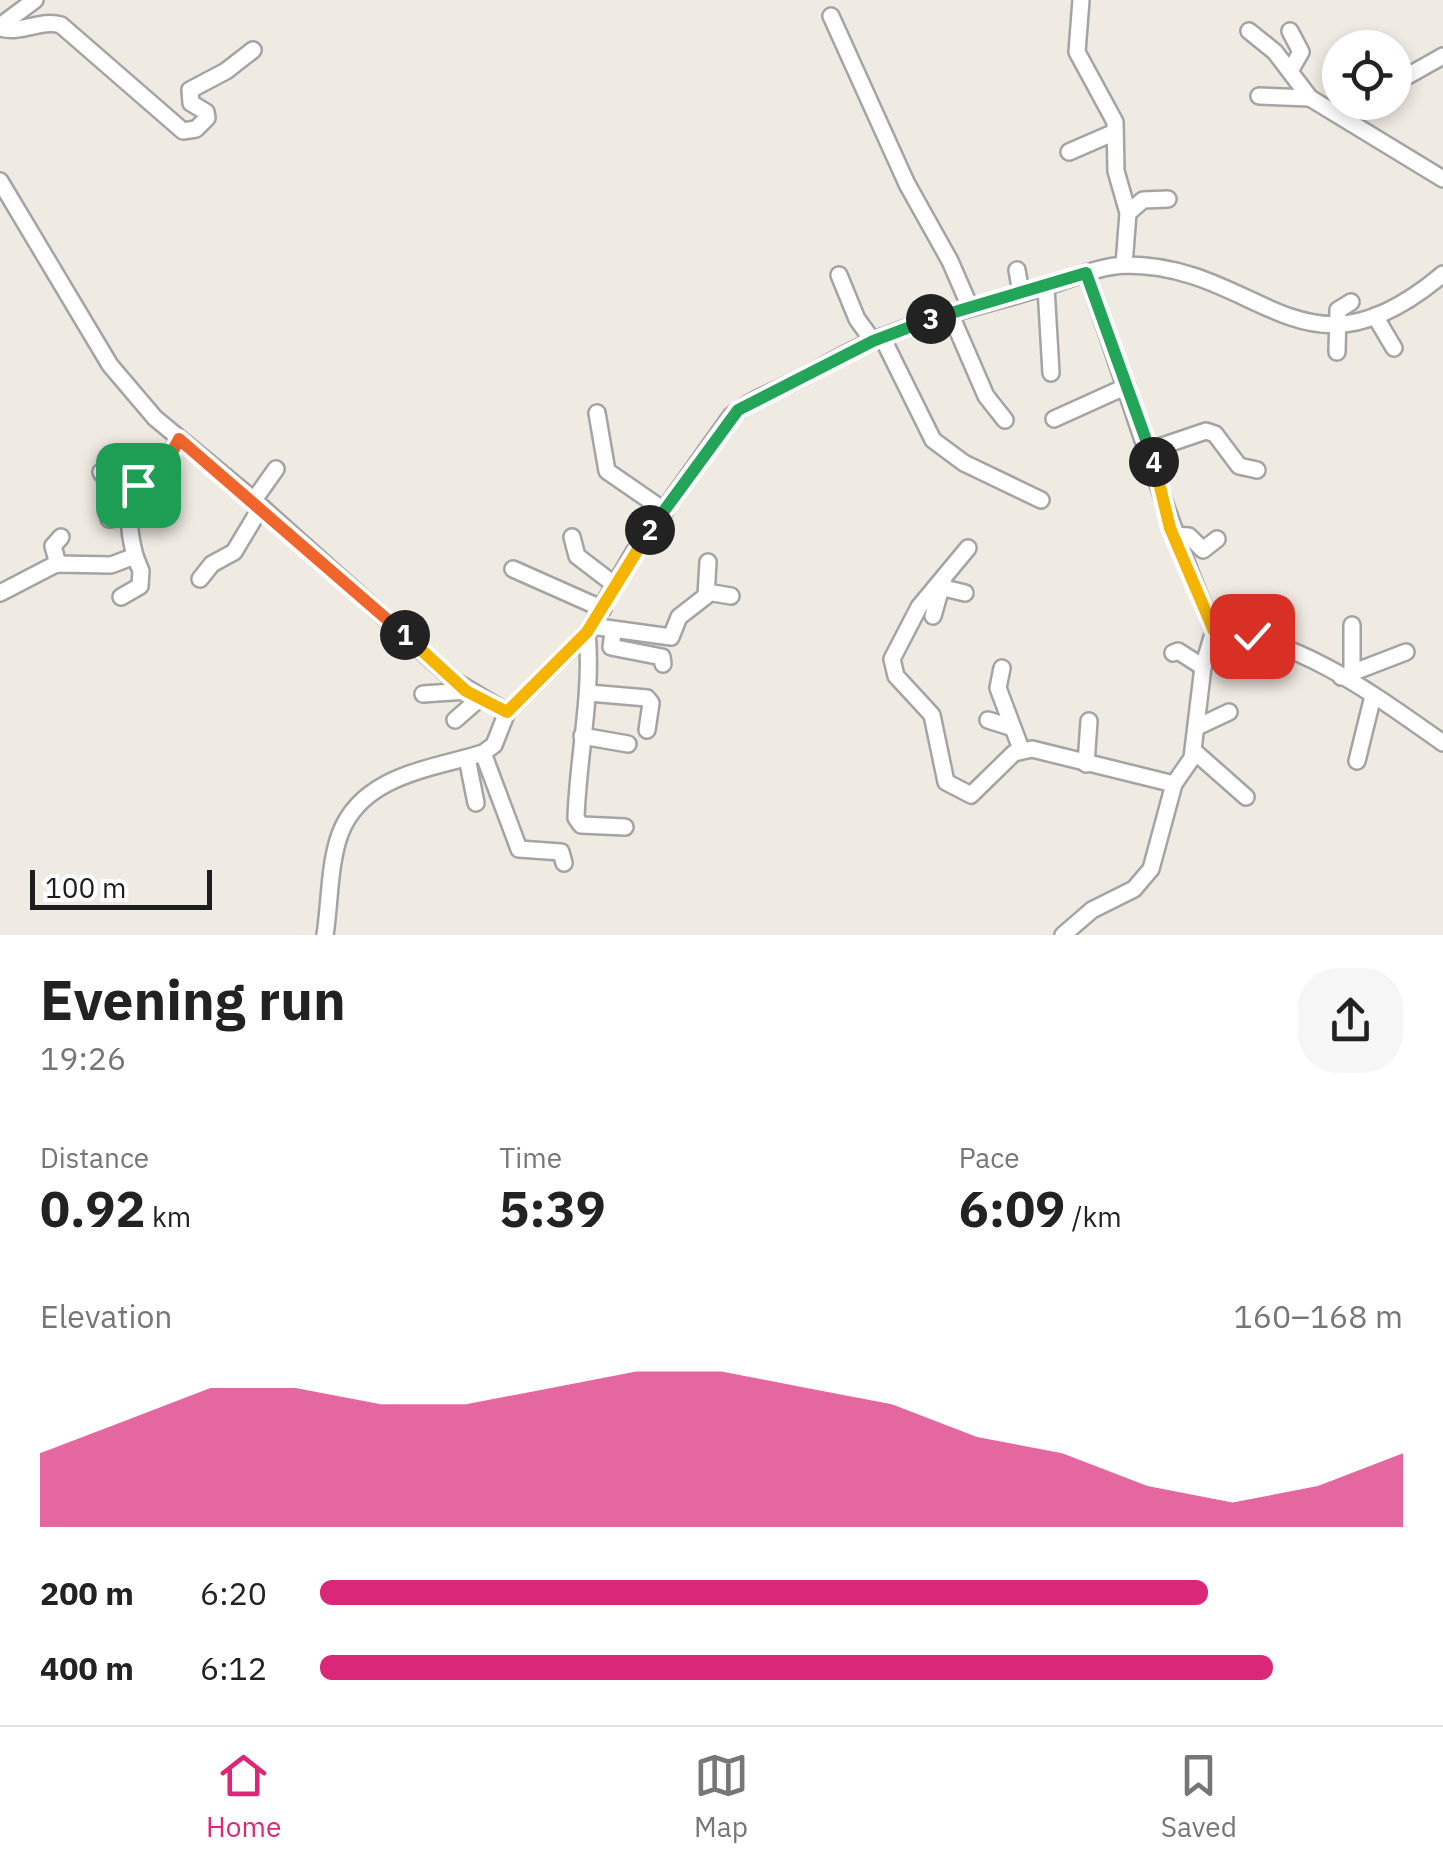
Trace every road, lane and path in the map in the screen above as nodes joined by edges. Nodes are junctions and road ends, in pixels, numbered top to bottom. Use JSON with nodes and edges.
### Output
{"nodes":[{"id":1,"x":35,"y":0,"type":"edge"},
{"id":2,"x":1081,"y":0,"type":"edge"},
{"id":3,"x":831,"y":16,"type":"dead end"},
{"id":4,"x":0,"y":27,"type":"edge"},
{"id":5,"x":1248,"y":30,"type":"dead end"},
{"id":6,"x":1290,"y":31,"type":"dead end"},
{"id":7,"x":253,"y":50,"type":"dead end"},
{"id":8,"x":1443,"y":56,"type":"edge"},
{"id":9,"x":1290,"y":72,"type":"junction"},
{"id":10,"x":1412,"y":73,"type":"edge"},
{"id":11,"x":1258,"y":96,"type":"dead end"},
{"id":12,"x":1310,"y":98,"type":"junction"},
{"id":13,"x":1322,"y":102,"type":"edge"},
{"id":14,"x":1357,"y":120,"type":"edge"},
{"id":15,"x":1115,"y":132,"type":"junction"},
{"id":16,"x":1069,"y":152,"type":"dead end"},
{"id":17,"x":1443,"y":179,"type":"edge"},
{"id":18,"x":0,"y":181,"type":"edge"},
{"id":19,"x":1168,"y":199,"type":"dead end"},
{"id":20,"x":7,"y":206,"type":"edge"},
{"id":21,"x":1128,"y":213,"type":"junction"},
{"id":22,"x":1124,"y":265,"type":"junction"},
{"id":23,"x":1017,"y":270,"type":"dead end"},
{"id":24,"x":1086,"y":273,"type":"junction"},
{"id":25,"x":1443,"y":274,"type":"edge"},
{"id":26,"x":839,"y":275,"type":"dead end"},
{"id":27,"x":1046,"y":287,"type":"junction"},
{"id":28,"x":1021,"y":294,"type":"junction"},
{"id":29,"x":1351,"y":302,"type":"dead end"},
{"id":30,"x":970,"y":307,"type":"junction"},
{"id":31,"x":950,"y":313,"type":"junction"},
{"id":32,"x":1376,"y":316,"type":"junction"},
{"id":33,"x":1337,"y":326,"type":"junction"},
{"id":34,"x":877,"y":339,"type":"junction"},
{"id":35,"x":1394,"y":348,"type":"dead end"},
{"id":36,"x":1337,"y":352,"type":"dead end"},
{"id":37,"x":1052,"y":373,"type":"dead end"},
{"id":38,"x":1127,"y":386,"type":"junction"},
{"id":39,"x":131,"y":391,"type":"junction"},
{"id":40,"x":117,"y":404,"type":"dead end"},
{"id":41,"x":597,"y":413,"type":"dead end"},
{"id":42,"x":1054,"y":419,"type":"dead end"},
{"id":43,"x":1005,"y":420,"type":"dead end"},
{"id":44,"x":179,"y":439,"type":"junction"},
{"id":45,"x":1150,"y":450,"type":"junction"},
{"id":46,"x":276,"y":469,"type":"dead end"},
{"id":47,"x":1257,"y":470,"type":"dead end"},
{"id":48,"x":101,"y":472,"type":"dead end"},
{"id":49,"x":159,"y":472,"type":"junction"},
{"id":50,"x":1041,"y":500,"type":"dead end"},
{"id":51,"x":257,"y":503,"type":"junction"},
{"id":52,"x":165,"y":505,"type":"dead end"},
{"id":53,"x":130,"y":510,"type":"junction"},
{"id":54,"x":665,"y":511,"type":"junction"},
{"id":55,"x":109,"y":519,"type":"dead end"},
{"id":56,"x":1173,"y":535,"type":"junction"},
{"id":57,"x":61,"y":537,"type":"dead end"},
{"id":58,"x":572,"y":537,"type":"dead end"},
{"id":59,"x":1217,"y":539,"type":"dead end"},
{"id":60,"x":968,"y":548,"type":"dead end"},
{"id":61,"x":135,"y":556,"type":"junction"},
{"id":62,"x":708,"y":562,"type":"dead end"},
{"id":63,"x":62,"y":564,"type":"junction"},
{"id":64,"x":514,"y":569,"type":"dead end"},
{"id":65,"x":200,"y":579,"type":"dead end"},
{"id":66,"x":70,"y":582,"type":"dead end"},
{"id":67,"x":944,"y":583,"type":"junction"},
{"id":68,"x":615,"y":585,"type":"junction"},
{"id":69,"x":706,"y":592,"type":"junction"},
{"id":70,"x":0,"y":593,"type":"edge"},
{"id":71,"x":965,"y":593,"type":"dead end"},
{"id":72,"x":731,"y":596,"type":"dead end"},
{"id":73,"x":120,"y":597,"type":"dead end"},
{"id":74,"x":604,"y":609,"type":"junction"},
{"id":75,"x":933,"y":616,"type":"dead end"},
{"id":76,"x":1352,"y":625,"type":"dead end"},
{"id":77,"x":589,"y":629,"type":"junction"},
{"id":78,"x":1214,"y":631,"type":"junction"},
{"id":79,"x":613,"y":633,"type":"junction"},
{"id":80,"x":1406,"y":652,"type":"dead end"},
{"id":81,"x":1173,"y":653,"type":"dead end"},
{"id":82,"x":664,"y":664,"type":"dead end"},
{"id":83,"x":1203,"y":667,"type":"junction"},
{"id":84,"x":1002,"y":668,"type":"dead end"},
{"id":85,"x":1346,"y":675,"type":"junction"},
{"id":86,"x":588,"y":693,"type":"junction"},
{"id":87,"x":423,"y":694,"type":"dead end"},
{"id":88,"x":472,"y":695,"type":"junction"},
{"id":89,"x":1373,"y":696,"type":"junction"},
{"id":90,"x":507,"y":712,"type":"junction"},
{"id":91,"x":1229,"y":712,"type":"dead end"},
{"id":92,"x":456,"y":720,"type":"dead end"},
{"id":93,"x":988,"y":720,"type":"dead end"},
{"id":94,"x":1089,"y":721,"type":"dead end"},
{"id":95,"x":1197,"y":726,"type":"junction"},
{"id":96,"x":1010,"y":727,"type":"junction"},
{"id":97,"x":647,"y":730,"type":"dead end"},
{"id":98,"x":582,"y":736,"type":"junction"},
{"id":99,"x":1443,"y":743,"type":"edge"},
{"id":100,"x":628,"y":744,"type":"dead end"},
{"id":101,"x":1021,"y":749,"type":"junction"},
{"id":102,"x":1194,"y":751,"type":"junction"},
{"id":103,"x":475,"y":756,"type":"junction"},
{"id":104,"x":1357,"y":760,"type":"dead end"},
{"id":105,"x":1086,"y":764,"type":"junction"},
{"id":106,"x":1174,"y":784,"type":"junction"},
{"id":107,"x":1246,"y":797,"type":"dead end"},
{"id":108,"x":476,"y":803,"type":"dead end"},
{"id":109,"x":624,"y":827,"type":"dead end"},
{"id":110,"x":564,"y":863,"type":"dead end"},
{"id":111,"x":325,"y":935,"type":"edge"},
{"id":112,"x":1063,"y":935,"type":"edge"}],
"edges":[{"from":1,"to":4,"type":"street"},
{"from":2,"to":15,"type":"street"},
{"from":3,"to":30,"type":"street"},
{"from":4,"to":7,"type":"street"},
{"from":5,"to":9,"type":"street"},
{"from":6,"to":9,"type":"street"},
{"from":8,"to":10,"type":"street"},
{"from":9,"to":12,"type":"street"},
{"from":11,"to":12,"type":"street"},
{"from":12,"to":13,"type":"street"},
{"from":14,"to":17,"type":"street"},
{"from":15,"to":16,"type":"street"},
{"from":15,"to":21,"type":"street"},
{"from":18,"to":20,"type":"street"},
{"from":19,"to":21,"type":"street"},
{"from":20,"to":39,"type":"street"},
{"from":21,"to":22,"type":"street"},
{"from":22,"to":24,"type":"street"},
{"from":22,"to":33,"type":"street"},
{"from":23,"to":28,"type":"street"},
{"from":24,"to":27,"type":"street"},
{"from":24,"to":38,"type":"street"},
{"from":25,"to":32,"type":"street"},
{"from":26,"to":34,"type":"street"},
{"from":27,"to":28,"type":"street"},
{"from":27,"to":37,"type":"street"},
{"from":28,"to":30,"type":"street"},
{"from":29,"to":33,"type":"street"},
{"from":30,"to":31,"type":"street"},
{"from":31,"to":34,"type":"street"},
{"from":31,"to":43,"type":"street"},
{"from":32,"to":33,"type":"street"},
{"from":32,"to":35,"type":"street"},
{"from":33,"to":36,"type":"street"},
{"from":34,"to":50,"type":"street"},
{"from":34,"to":54,"type":"street"},
{"from":38,"to":42,"type":"street"},
{"from":38,"to":45,"type":"street"},
{"from":39,"to":40,"type":"street"},
{"from":39,"to":44,"type":"street"},
{"from":41,"to":54,"type":"street"},
{"from":44,"to":49,"type":"street"},
{"from":44,"to":51,"type":"street"},
{"from":45,"to":47,"type":"street"},
{"from":45,"to":56,"type":"street"},
{"from":46,"to":51,"type":"street"},
{"from":48,"to":53,"type":"street"},
{"from":49,"to":52,"type":"street"},
{"from":49,"to":53,"type":"street"},
{"from":51,"to":65,"type":"street"},
{"from":51,"to":88,"type":"street"},
{"from":53,"to":55,"type":"street"},
{"from":53,"to":61,"type":"street"},
{"from":54,"to":68,"type":"street"},
{"from":56,"to":59,"type":"street"},
{"from":56,"to":78,"type":"street"},
{"from":57,"to":63,"type":"street"},
{"from":58,"to":68,"type":"street"},
{"from":60,"to":67,"type":"street"},
{"from":61,"to":63,"type":"street"},
{"from":61,"to":73,"type":"street"},
{"from":62,"to":69,"type":"street"},
{"from":63,"to":66,"type":"street"},
{"from":63,"to":70,"type":"street"},
{"from":64,"to":74,"type":"street"},
{"from":67,"to":71,"type":"street"},
{"from":67,"to":75,"type":"street"},
{"from":67,"to":101,"type":"street"},
{"from":68,"to":74,"type":"street"},
{"from":69,"to":72,"type":"street"},
{"from":69,"to":79,"type":"street"},
{"from":74,"to":77,"type":"street"},
{"from":76,"to":85,"type":"street"},
{"from":77,"to":79,"type":"street"},
{"from":77,"to":86,"type":"street"},
{"from":77,"to":90,"type":"street"},
{"from":78,"to":83,"type":"street"},
{"from":78,"to":85,"type":"street"},
{"from":79,"to":82,"type":"street"},
{"from":80,"to":85,"type":"street"},
{"from":81,"to":83,"type":"street"},
{"from":83,"to":95,"type":"street"},
{"from":84,"to":96,"type":"street"},
{"from":85,"to":89,"type":"street"},
{"from":86,"to":97,"type":"street"},
{"from":86,"to":98,"type":"street"},
{"from":87,"to":88,"type":"street"},
{"from":88,"to":90,"type":"street"},
{"from":88,"to":92,"type":"street"},
{"from":89,"to":99,"type":"street"},
{"from":89,"to":104,"type":"street"},
{"from":90,"to":103,"type":"street"},
{"from":91,"to":95,"type":"street"},
{"from":93,"to":96,"type":"street"},
{"from":94,"to":105,"type":"street"},
{"from":95,"to":102,"type":"street"},
{"from":96,"to":101,"type":"street"},
{"from":98,"to":100,"type":"street"},
{"from":98,"to":109,"type":"street"},
{"from":101,"to":105,"type":"street"},
{"from":102,"to":106,"type":"street"},
{"from":102,"to":107,"type":"street"},
{"from":103,"to":108,"type":"street"},
{"from":103,"to":110,"type":"street"},
{"from":103,"to":111,"type":"street"},
{"from":105,"to":106,"type":"street"},
{"from":106,"to":112,"type":"street"}]}
